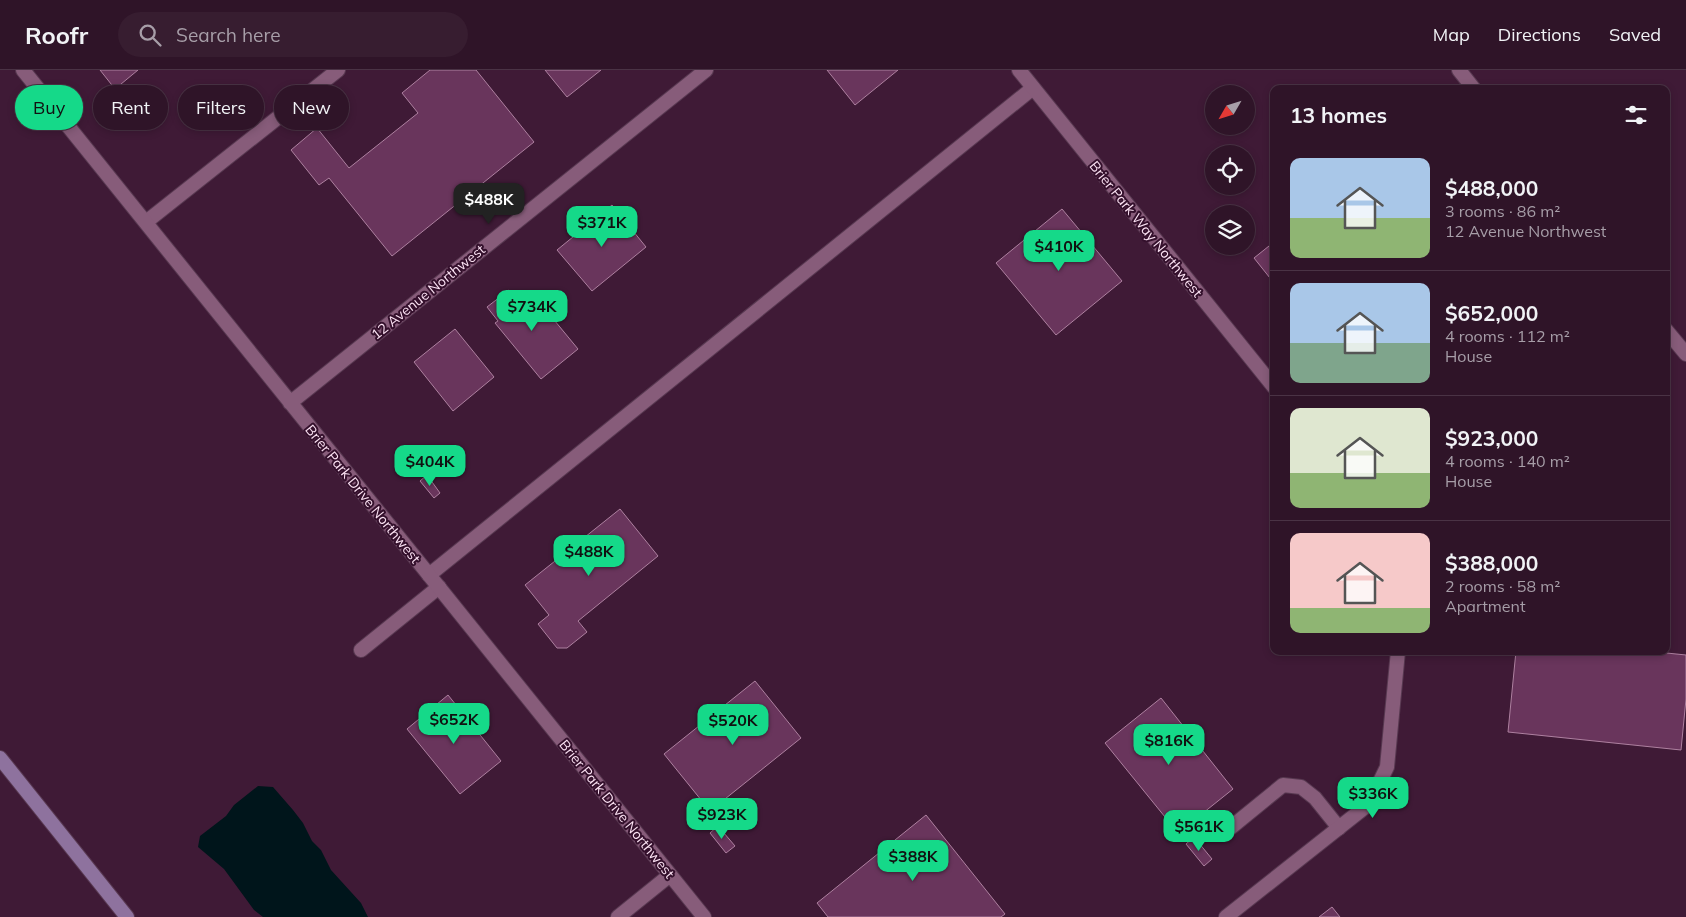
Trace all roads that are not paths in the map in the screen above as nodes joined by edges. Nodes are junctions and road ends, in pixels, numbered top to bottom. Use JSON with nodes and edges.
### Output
{"nodes":[{"id":1,"x":23,"y":70,"type":"edge"},
{"id":2,"x":338,"y":70,"type":"edge"},
{"id":3,"x":706,"y":70,"type":"edge"},
{"id":4,"x":1018,"y":70,"type":"edge"},
{"id":5,"x":1459,"y":70,"type":"edge"},
{"id":6,"x":1471,"y":85,"type":"edge"},
{"id":7,"x":1033,"y":88,"type":"junction"},
{"id":8,"x":146,"y":222,"type":"junction"},
{"id":9,"x":1670,"y":335,"type":"edge"},
{"id":10,"x":1686,"y":354,"type":"edge"},
{"id":11,"x":1270,"y":382,"type":"edge"},
{"id":12,"x":290,"y":402,"type":"junction"},
{"id":13,"x":429,"y":576,"type":"junction"},
{"id":14,"x":438,"y":587,"type":"junction"},
{"id":15,"x":361,"y":650,"type":"dead end"},
{"id":16,"x":1398,"y":655,"type":"edge"},
{"id":17,"x":0,"y":758,"type":"edge"},
{"id":18,"x":1229,"y":828,"type":"dead end"},
{"id":19,"x":1339,"y":828,"type":"junction"},
{"id":20,"x":670,"y":875,"type":"junction"},
{"id":21,"x":127,"y":917,"type":"edge"},
{"id":22,"x":618,"y":917,"type":"edge"},
{"id":23,"x":704,"y":917,"type":"edge"},
{"id":24,"x":1226,"y":917,"type":"edge"}],
"edges":[{"from":1,"to":8,"type":"street","name":"Brier Park Drive Northwest"},
{"from":2,"to":8,"type":"street"},
{"from":3,"to":12,"type":"street","name":"12 Avenue Northwest"},
{"from":4,"to":7,"type":"street","name":"Brier Park Way Northwest"},
{"from":5,"to":6,"type":"street"},
{"from":7,"to":11,"type":"street","name":"Brier Park Way Northwest"},
{"from":7,"to":13,"type":"street"},
{"from":8,"to":12,"type":"street","name":"Brier Park Drive Northwest"},
{"from":9,"to":10,"type":"street"},
{"from":12,"to":13,"type":"street","name":"Brier Park Drive Northwest"},
{"from":13,"to":14,"type":"street","name":"Brier Park Drive Northwest"},
{"from":14,"to":15,"type":"street"},
{"from":14,"to":20,"type":"street","name":"Brier Park Drive Northwest"},
{"from":16,"to":19,"type":"street"},
{"from":17,"to":21,"type":"main road"},
{"from":18,"to":19,"type":"street"},
{"from":19,"to":24,"type":"street"},
{"from":20,"to":22,"type":"street"},
{"from":20,"to":23,"type":"street","name":"Brier Park Drive Northwest"}]}
